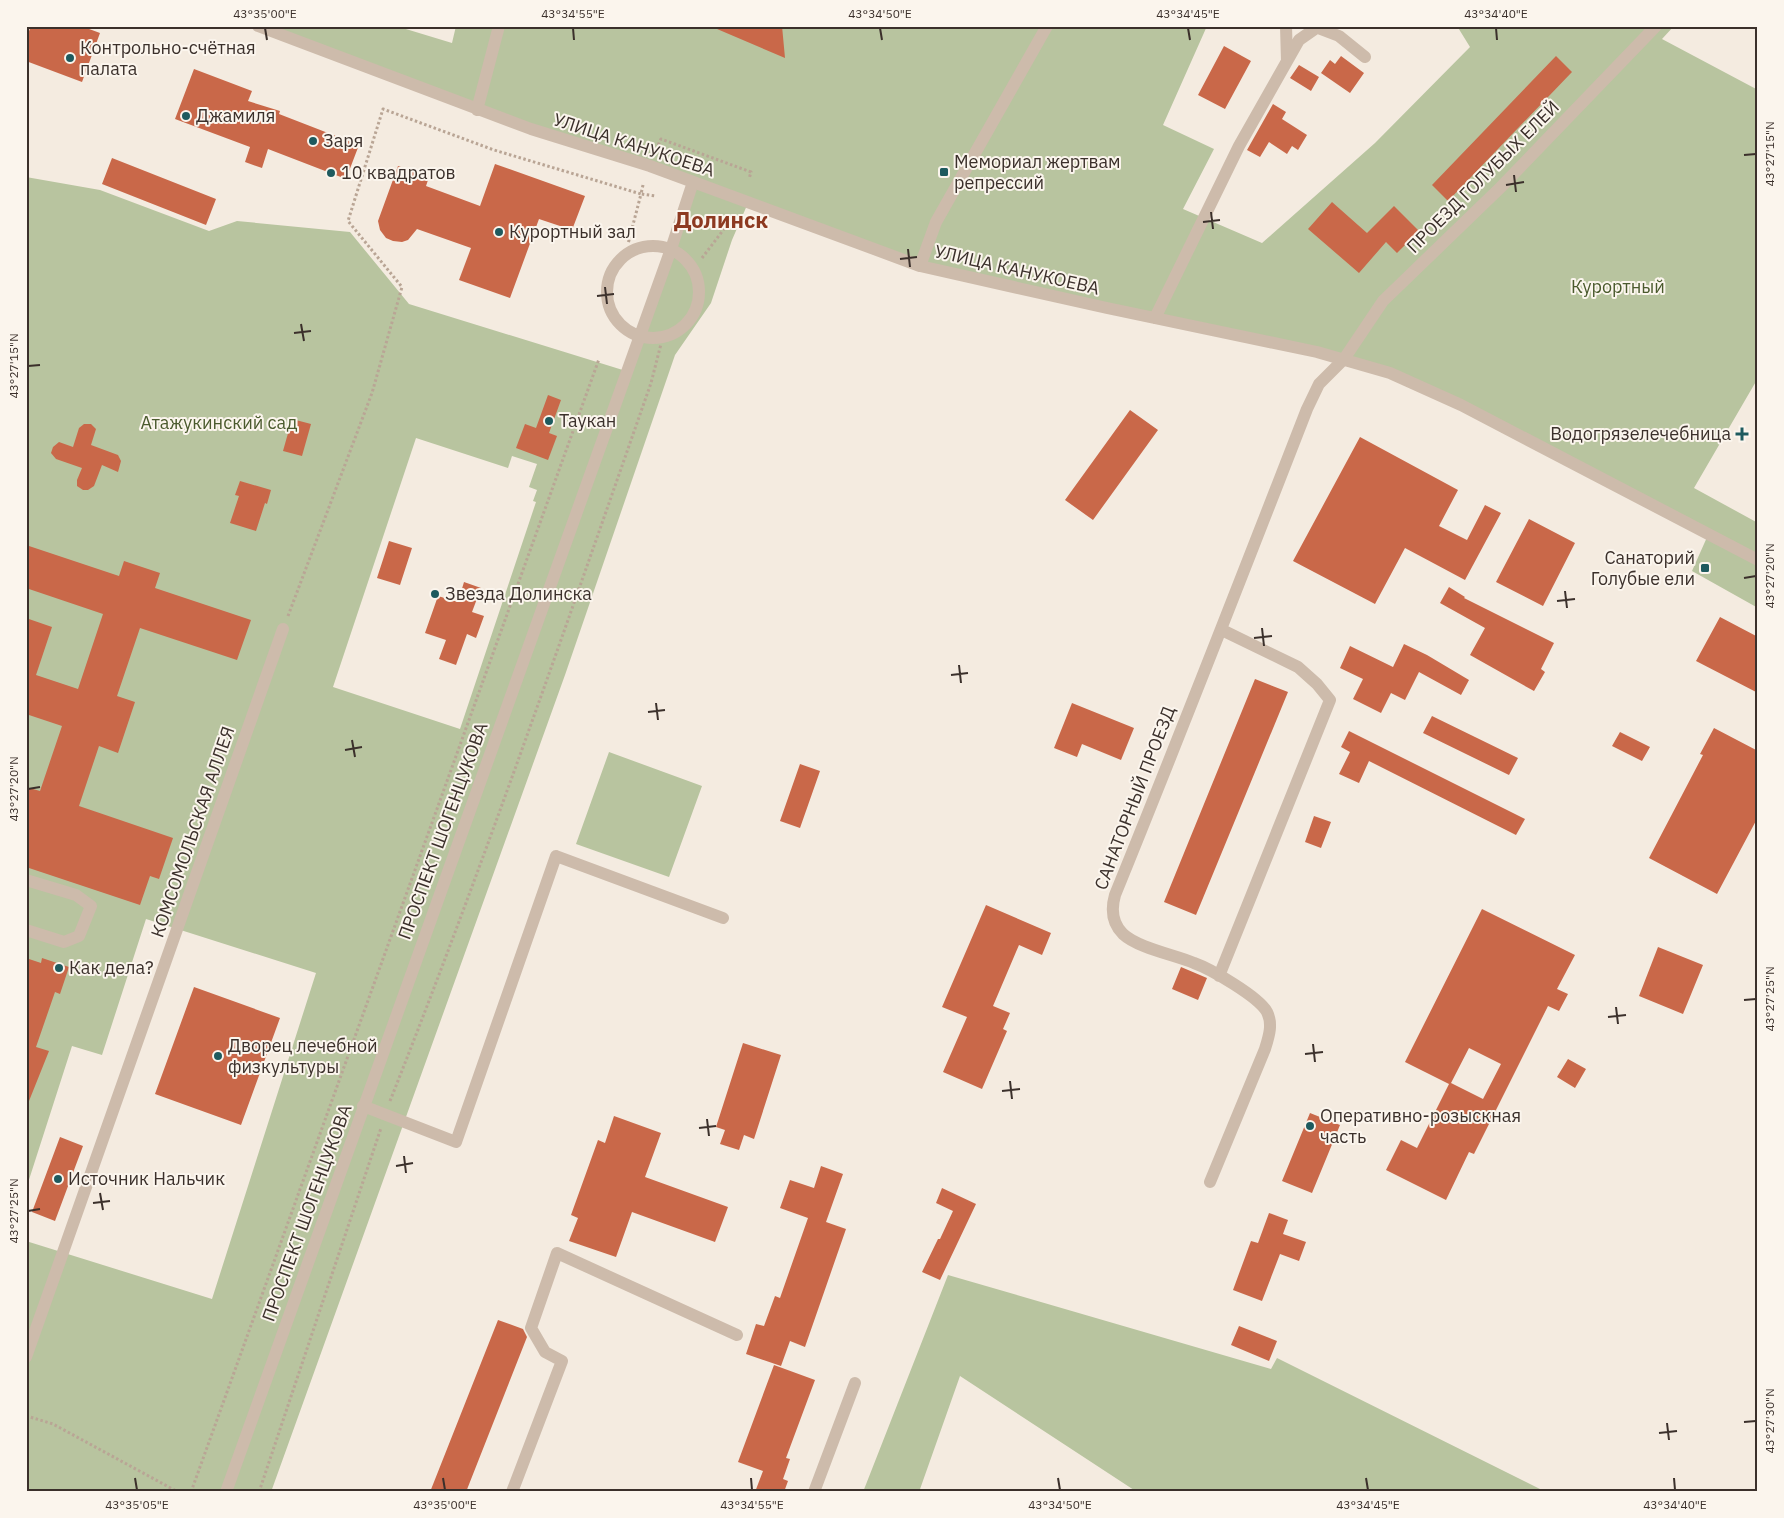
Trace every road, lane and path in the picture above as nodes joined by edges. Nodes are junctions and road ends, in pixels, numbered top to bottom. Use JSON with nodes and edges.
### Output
{"nodes":[{"id":1,"x":258,"y":26,"type":"edge"},
{"id":2,"x":500,"y":26,"type":"edge"},
{"id":3,"x":1047,"y":26,"type":"edge"},
{"id":4,"x":1286,"y":26,"type":"edge"},
{"id":5,"x":1656,"y":26,"type":"edge"},
{"id":6,"x":1318,"y":27,"type":"edge"},
{"id":7,"x":1365,"y":57,"type":"dead end"},
{"id":8,"x":1287,"y":62,"type":"junction"},
{"id":9,"x":477,"y":110,"type":"junction"},
{"id":10,"x":654,"y":154,"type":"dead end"},
{"id":11,"x":749,"y":180,"type":"dead end"},
{"id":12,"x":694,"y":182,"type":"junction"},
{"id":13,"x":643,"y":186,"type":"dead end"},
{"id":14,"x":641,"y":194,"type":"junction"},
{"id":15,"x":656,"y":196,"type":"dead end"},
{"id":16,"x":715,"y":218,"type":"dead end"},
{"id":17,"x":732,"y":219,"type":"dead end"},
{"id":18,"x":727,"y":225,"type":"junction"},
{"id":19,"x":628,"y":244,"type":"dead end"},
{"id":20,"x":671,"y":249,"type":"junction"},
{"id":21,"x":702,"y":258,"type":"dead end"},
{"id":22,"x":920,"y":266,"type":"junction"},
{"id":23,"x":1155,"y":318,"type":"junction"},
{"id":24,"x":640,"y":336,"type":"junction"},
{"id":25,"x":661,"y":344,"type":"dead end"},
{"id":26,"x":599,"y":359,"type":"dead end"},
{"id":27,"x":1344,"y":359,"type":"junction"},
{"id":28,"x":1758,"y":560,"type":"edge"},
{"id":29,"x":283,"y":629,"type":"joint"},
{"id":30,"x":1222,"y":630,"type":"junction"},
{"id":31,"x":26,"y":880,"type":"edge"},
{"id":32,"x":723,"y":918,"type":"dead end"},
{"id":33,"x":26,"y":930,"type":"edge"},
{"id":34,"x":1219,"y":976,"type":"junction"},
{"id":35,"x":364,"y":1106,"type":"junction"},
{"id":36,"x":385,"y":1114,"type":"junction"},
{"id":37,"x":1210,"y":1182,"type":"dead end"},
{"id":38,"x":737,"y":1335,"type":"dead end"},
{"id":39,"x":26,"y":1357,"type":"edge"},
{"id":40,"x":855,"y":1383,"type":"dead end"},
{"id":41,"x":26,"y":1418,"type":"edge"},
{"id":42,"x":178,"y":1492,"type":"edge"},
{"id":43,"x":191,"y":1492,"type":"edge"},
{"id":44,"x":226,"y":1492,"type":"edge"},
{"id":45,"x":259,"y":1492,"type":"edge"},
{"id":46,"x":512,"y":1492,"type":"edge"},
{"id":47,"x":814,"y":1492,"type":"edge"}],
"edges":[{"from":1,"to":9,"type":"street","name":"УЛИЦА КАНУКОЕВА"},
{"from":2,"to":9,"type":"street"},
{"from":3,"to":22,"type":"street"},
{"from":4,"to":8,"type":"street"},
{"from":5,"to":27,"type":"street","name":"ПРОЕЗД ГОЛУБЫХ ЕЛЕЙ"},
{"from":6,"to":7,"type":"street"},
{"from":6,"to":8,"type":"street"},
{"from":8,"to":23,"type":"street"},
{"from":9,"to":12,"type":"street","name":"УЛИЦА КАНУКОЕВА"},
{"from":10,"to":11,"type":"path"},
{"from":12,"to":20,"type":"street","name":"ПРОСПЕКТ ШОГЕНЦУКОВА"},
{"from":12,"to":22,"type":"street","name":"УЛИЦА КАНУКОЕВА"},
{"from":13,"to":14,"type":"path"},
{"from":14,"to":15,"type":"path"},
{"from":14,"to":19,"type":"path"},
{"from":14,"to":29,"type":"path"},
{"from":16,"to":18,"type":"path"},
{"from":17,"to":18,"type":"path"},
{"from":18,"to":21,"type":"path"},
{"from":20,"to":24,"type":"street","name":"ПРОСПЕКТ ШОГЕНЦУКОВА"},
{"from":20,"to":24,"type":"street"},
{"from":20,"to":24,"type":"street"},
{"from":22,"to":23,"type":"street","name":"УЛИЦА КАНУКОЕВА"},
{"from":23,"to":27,"type":"street","name":"УЛИЦА КАНУКОЕВА"},
{"from":24,"to":35,"type":"street","name":"ПРОСПЕКТ ШОГЕНЦУКОВА"},
{"from":25,"to":36,"type":"path"},
{"from":26,"to":43,"type":"path"},
{"from":27,"to":28,"type":"street","name":"УЛИЦА КАНУКОЕВА"},
{"from":27,"to":30,"type":"street","name":"САНАТОРНЫЙ ПРОЕЗД"},
{"from":29,"to":39,"type":"street","name":"КОМСОМОЛЬСКАЯ АЛЛЕЯ"},
{"from":30,"to":34,"type":"street"},
{"from":30,"to":34,"type":"street","name":"САНАТОРНЫЙ ПРОЕЗД"},
{"from":31,"to":33,"type":"street"},
{"from":32,"to":36,"type":"street"},
{"from":34,"to":37,"type":"street","name":"САНАТОРНЫЙ ПРОЕЗД"},
{"from":35,"to":36,"type":"street"},
{"from":35,"to":44,"type":"street","name":"ПРОСПЕКТ ШОГЕНЦУКОВА"},
{"from":36,"to":45,"type":"path"},
{"from":38,"to":46,"type":"street"},
{"from":40,"to":47,"type":"street"},
{"from":41,"to":42,"type":"path"}]}
